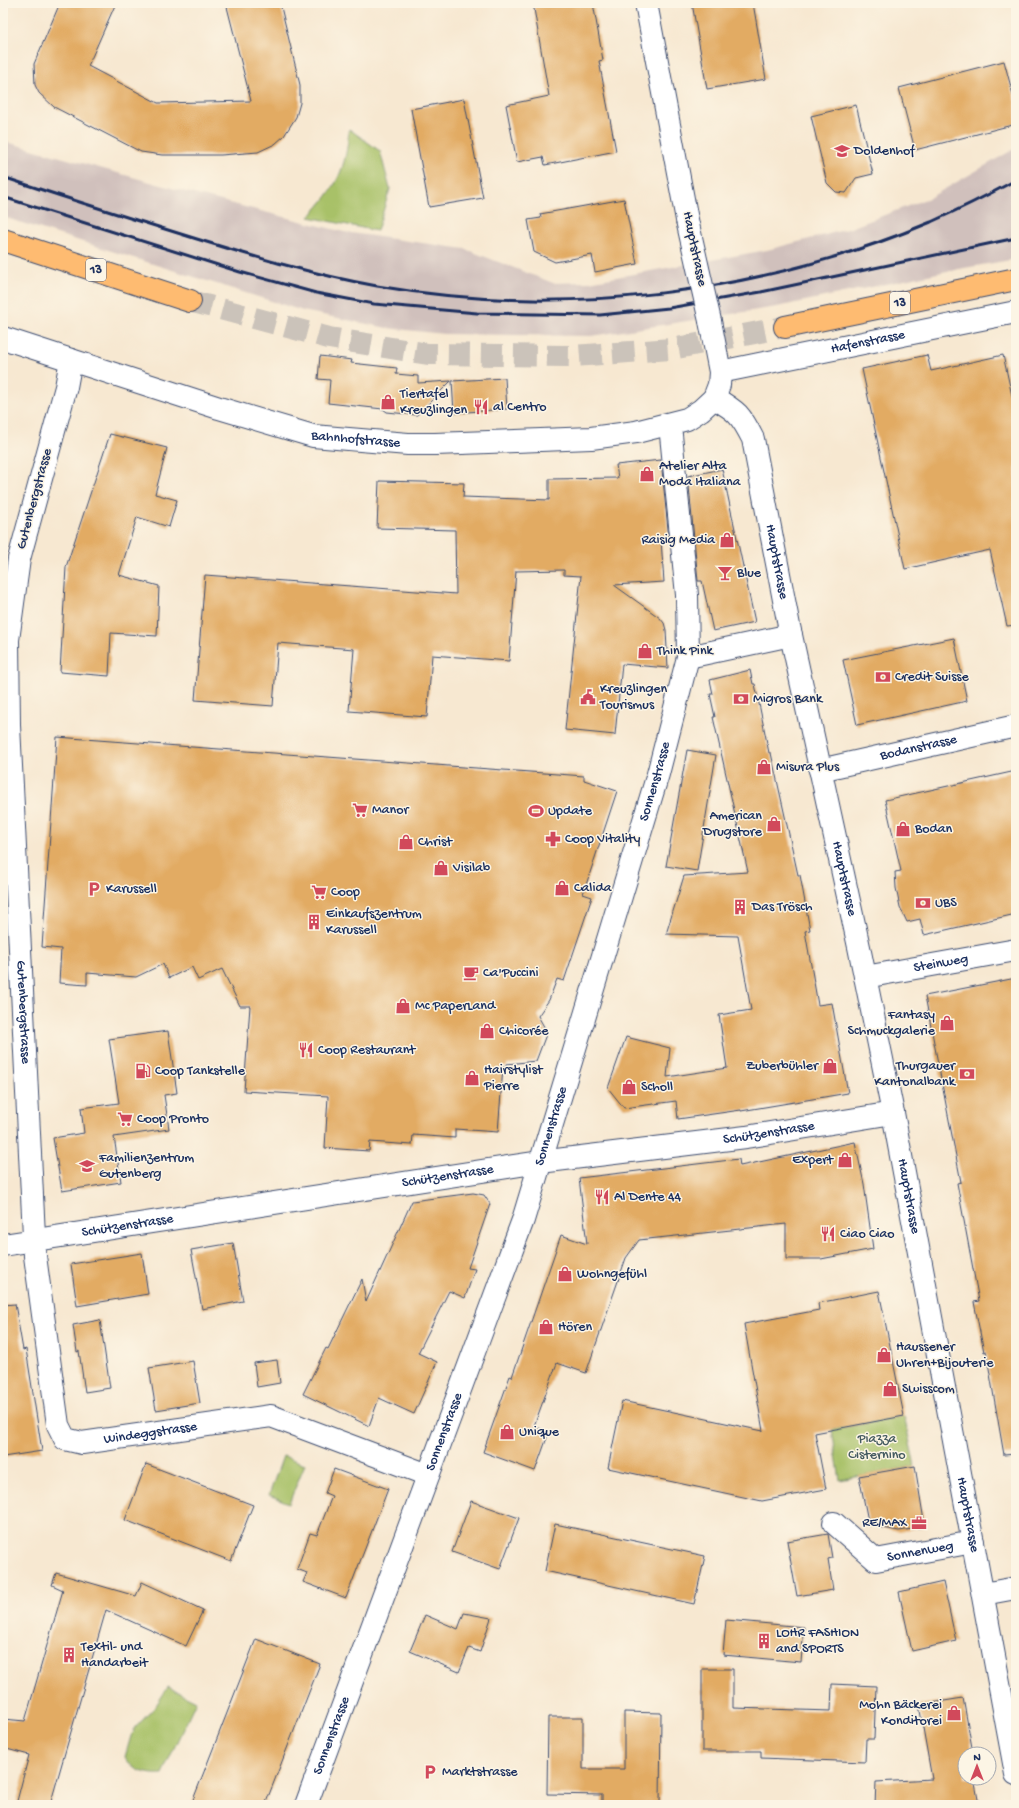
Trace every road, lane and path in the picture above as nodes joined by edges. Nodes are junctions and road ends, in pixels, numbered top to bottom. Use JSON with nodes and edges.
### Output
{"nodes":[{"id":1,"x":646,"y":3,"type":"edge"},
{"id":2,"x":3,"y":240,"type":"edge"},
{"id":3,"x":1016,"y":279,"type":"edge"},
{"id":4,"x":190,"y":301,"type":"tunnel mouth"},
{"id":5,"x":1016,"y":312,"type":"edge"},
{"id":6,"x":785,"y":327,"type":"tunnel mouth"},
{"id":7,"x":3,"y":338,"type":"edge"},
{"id":8,"x":71,"y":360,"type":"junction"},
{"id":9,"x":720,"y":372,"type":"junction"},
{"id":10,"x":714,"y":398,"type":"junction"},
{"id":11,"x":670,"y":425,"type":"junction"},
{"id":12,"x":791,"y":635,"type":"junction"},
{"id":13,"x":688,"y":657,"type":"junction"},
{"id":14,"x":1016,"y":726,"type":"edge"},
{"id":15,"x":820,"y":770,"type":"junction"},
{"id":16,"x":1016,"y":950,"type":"edge"},
{"id":17,"x":865,"y":977,"type":"junction"},
{"id":18,"x":893,"y":1113,"type":"junction"},
{"id":19,"x":540,"y":1162,"type":"junction"},
{"id":20,"x":34,"y":1240,"type":"junction"},
{"id":21,"x":3,"y":1245,"type":"edge"},
{"id":22,"x":428,"y":1475,"type":"junction"},
{"id":23,"x":834,"y":1523,"type":"dead end"},
{"id":24,"x":973,"y":1542,"type":"junction"},
{"id":25,"x":1016,"y":1588,"type":"edge"},
{"id":26,"x":983,"y":1594,"type":"junction"},
{"id":27,"x":1016,"y":1773,"type":"edge"},
{"id":28,"x":306,"y":1805,"type":"edge"}],
"edges":[{"from":1,"to":9,"type":"street","name":"Hauptstrasse","bridge":true},
{"from":2,"to":4,"type":"main road","number":"13"},
{"from":3,"to":6,"type":"main road","number":"13"},
{"from":5,"to":9,"type":"street","name":"Hafenstrasse"},
{"from":7,"to":8,"type":"street","name":"Bahnhofstrasse"},
{"from":8,"to":11,"type":"street","name":"Bahnhofstrasse"},
{"from":8,"to":20,"type":"street","name":"Gutenbergstrasse"},
{"from":9,"to":10,"type":"street","name":"Hauptstrasse"},
{"from":10,"to":11,"type":"street","name":"Bahnhofstrasse"},
{"from":10,"to":12,"type":"street","name":"Hauptstrasse"},
{"from":11,"to":13,"type":"street","name":"Sonnenstrasse"},
{"from":12,"to":13,"type":"street"},
{"from":12,"to":15,"type":"street","name":"Hauptstrasse"},
{"from":13,"to":19,"type":"street","name":"Sonnenstrasse"},
{"from":14,"to":15,"type":"street","name":"Bodanstrasse"},
{"from":15,"to":17,"type":"street","name":"Hauptstrasse"},
{"from":16,"to":17,"type":"street","name":"Steinweg"},
{"from":17,"to":18,"type":"street","name":"Hauptstrasse"},
{"from":18,"to":19,"type":"street","name":"Schützenstrasse"},
{"from":18,"to":24,"type":"street","name":"Hauptstrasse"},
{"from":19,"to":20,"type":"street","name":"Schützenstrasse"},
{"from":19,"to":22,"type":"street","name":"Sonnenstrasse"},
{"from":20,"to":21,"type":"street","name":"Schützenstrasse"},
{"from":20,"to":22,"type":"street","name":"Windeggstrasse"},
{"from":22,"to":28,"type":"street","name":"Sonnenstrasse"},
{"from":23,"to":24,"type":"street","name":"Sonnenweg"},
{"from":24,"to":26,"type":"street","name":"Hauptstrasse"},
{"from":25,"to":26,"type":"street"},
{"from":26,"to":27,"type":"street","name":"Hauptstrasse"}]}
